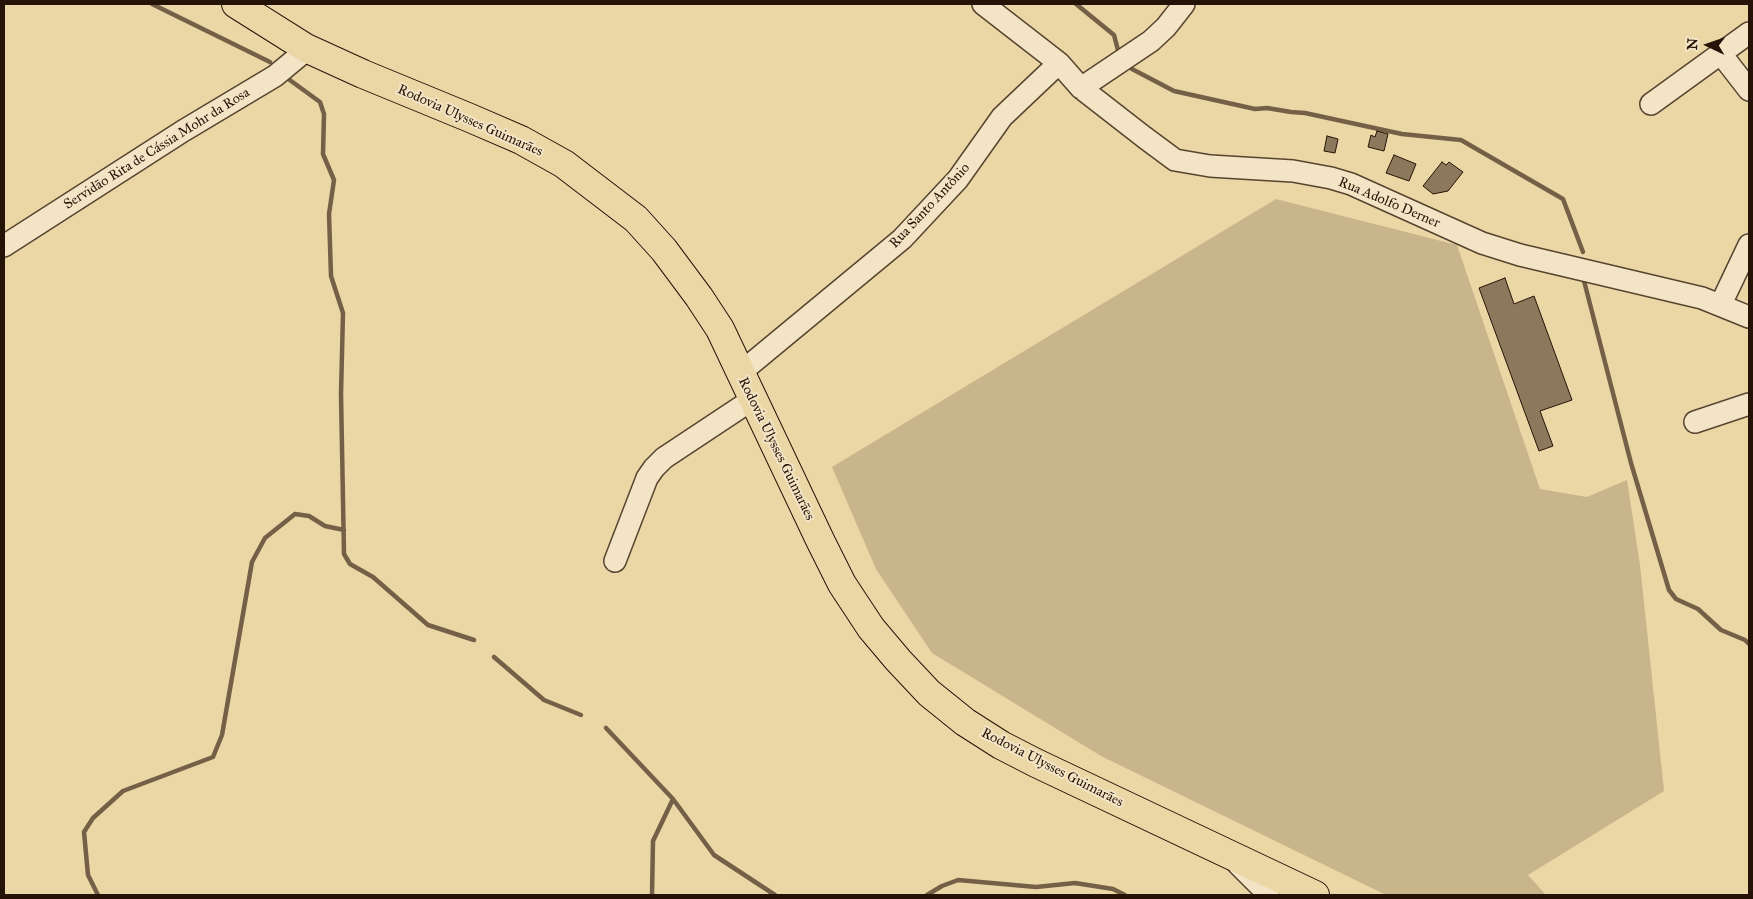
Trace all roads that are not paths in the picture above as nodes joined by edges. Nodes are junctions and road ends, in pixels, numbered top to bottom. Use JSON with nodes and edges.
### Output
{"nodes":[{"id":1,"x":236,"y":4,"type":"edge"},
{"id":2,"x":983,"y":4,"type":"edge"},
{"id":3,"x":1184,"y":4,"type":"edge"},
{"id":4,"x":1749,"y":33,"type":"edge"},
{"id":5,"x":306,"y":48,"type":"junction"},
{"id":6,"x":1721,"y":54,"type":"junction"},
{"id":7,"x":1058,"y":63,"type":"junction"},
{"id":8,"x":1081,"y":88,"type":"junction"},
{"id":9,"x":1749,"y":90,"type":"edge"},
{"id":10,"x":1651,"y":104,"type":"dead end"},
{"id":11,"x":1749,"y":245,"type":"edge"},
{"id":12,"x":4,"y":246,"type":"edge"},
{"id":13,"x":1721,"y":304,"type":"junction"},
{"id":14,"x":1749,"y":317,"type":"edge"},
{"id":15,"x":740,"y":372,"type":"junction"},
{"id":16,"x":753,"y":399,"type":"junction"},
{"id":17,"x":1749,"y":404,"type":"edge"},
{"id":18,"x":1695,"y":422,"type":"dead end"},
{"id":19,"x":614,"y":561,"type":"dead end"},
{"id":20,"x":1231,"y":857,"type":"junction"},
{"id":21,"x":1269,"y":895,"type":"edge"},
{"id":22,"x":1315,"y":895,"type":"edge"}],
"edges":[{"from":1,"to":5,"type":"highway","name":"Rodovia Ulysses Guimarães"},
{"from":2,"to":7,"type":"street","name":"Rua Adolfo Derner"},
{"from":3,"to":8,"type":"street"},
{"from":4,"to":6,"type":"street"},
{"from":5,"to":12,"type":"street","name":"Servidão Rita de Cássia Mohr da Rosa"},
{"from":5,"to":15,"type":"highway","name":"Rodovia Ulysses Guimarães"},
{"from":6,"to":9,"type":"street"},
{"from":6,"to":10,"type":"street"},
{"from":7,"to":8,"type":"street","name":"Rua Adolfo Derner"},
{"from":7,"to":15,"type":"street","name":"Rua Santo Antônio"},
{"from":8,"to":13,"type":"street","name":"Rua Adolfo Derner"},
{"from":11,"to":13,"type":"street"},
{"from":13,"to":14,"type":"street","name":"Rua Adolfo Derner"},
{"from":15,"to":16,"type":"highway","name":"Rodovia Ulysses Guimarães"},
{"from":16,"to":19,"type":"street"},
{"from":16,"to":20,"type":"highway","name":"Rodovia Ulysses Guimarães"},
{"from":17,"to":18,"type":"street"},
{"from":20,"to":21,"type":"street"},
{"from":20,"to":22,"type":"highway","name":"Rodovia Ulysses Guimarães"}]}
